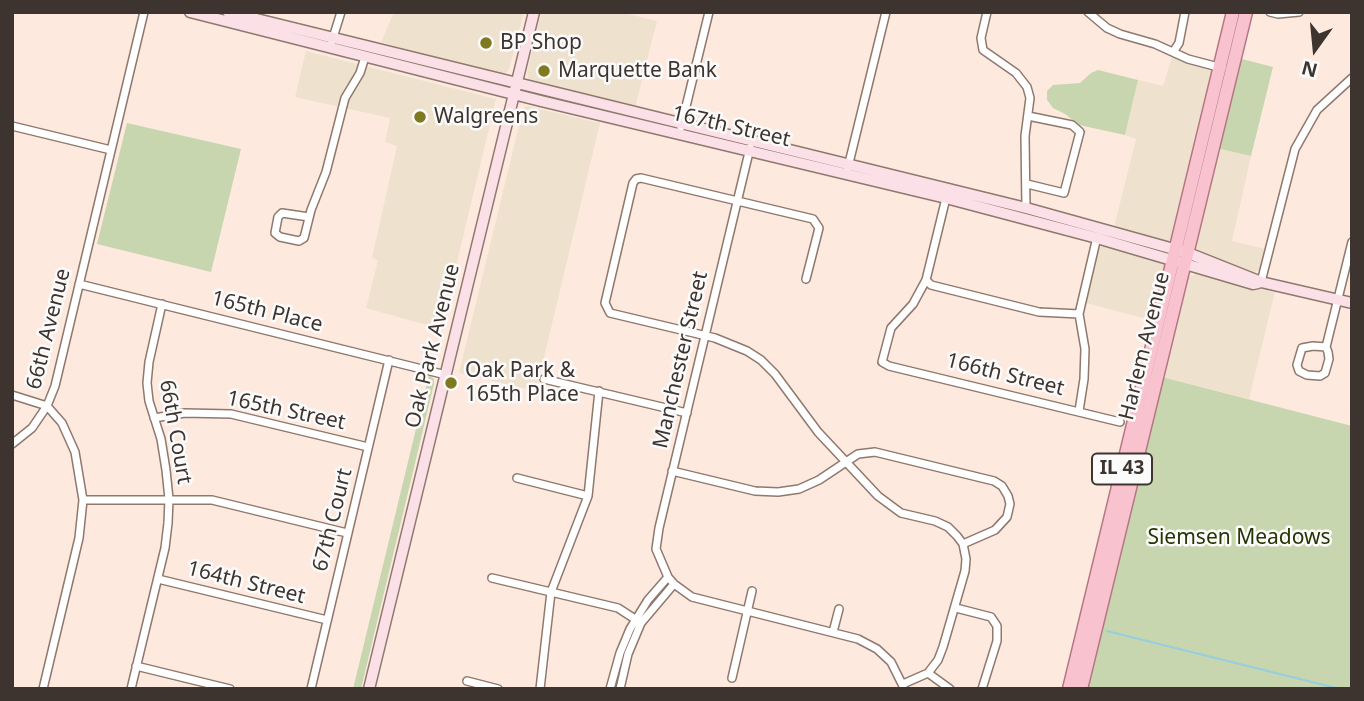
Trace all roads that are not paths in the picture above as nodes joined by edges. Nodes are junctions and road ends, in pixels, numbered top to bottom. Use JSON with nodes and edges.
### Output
{"nodes":[{"id":1,"x":144,"y":12,"type":"edge"},
{"id":2,"x":190,"y":12,"type":"edge"},
{"id":3,"x":228,"y":12,"type":"edge"},
{"id":4,"x":341,"y":12,"type":"edge"},
{"id":5,"x":534,"y":12,"type":"edge"},
{"id":6,"x":709,"y":12,"type":"edge"},
{"id":7,"x":886,"y":12,"type":"edge"},
{"id":8,"x":987,"y":12,"type":"edge"},
{"id":9,"x":1088,"y":12,"type":"edge"},
{"id":10,"x":1185,"y":12,"type":"edge"},
{"id":11,"x":1233,"y":12,"type":"edge"},
{"id":12,"x":1245,"y":12,"type":"edge"},
{"id":13,"x":1269,"y":12,"type":"edge"},
{"id":14,"x":1299,"y":12,"type":"edge"},
{"id":15,"x":331,"y":43,"type":"junction"},
{"id":16,"x":1173,"y":52,"type":"junction"},
{"id":17,"x":365,"y":57,"type":"junction"},
{"id":18,"x":1225,"y":68,"type":"junction"},
{"id":19,"x":1352,"y":78,"type":"edge"},
{"id":20,"x":516,"y":89,"type":"junction"},
{"id":21,"x":1028,"y":116,"type":"junction"},
{"id":22,"x":12,"y":126,"type":"edge"},
{"id":23,"x":681,"y":129,"type":"junction"},
{"id":24,"x":750,"y":146,"type":"junction"},
{"id":25,"x":111,"y":150,"type":"junction"},
{"id":26,"x":847,"y":170,"type":"junction"},
{"id":27,"x":1027,"y":184,"type":"junction"},
{"id":28,"x":947,"y":193,"type":"junction"},
{"id":29,"x":737,"y":201,"type":"junction"},
{"id":30,"x":1025,"y":213,"type":"junction"},
{"id":31,"x":309,"y":217,"type":"junction"},
{"id":32,"x":1098,"y":233,"type":"junction"},
{"id":33,"x":1352,"y":243,"type":"edge"},
{"id":34,"x":1181,"y":257,"type":"junction"},
{"id":35,"x":806,"y":279,"type":"dead end"},
{"id":36,"x":926,"y":280,"type":"junction"},
{"id":37,"x":1261,"y":282,"type":"junction"},
{"id":38,"x":79,"y":284,"type":"junction"},
{"id":39,"x":1338,"y":300,"type":"junction"},
{"id":40,"x":1352,"y":303,"type":"edge"},
{"id":41,"x":162,"y":304,"type":"junction"},
{"id":42,"x":1079,"y":314,"type":"junction"},
{"id":43,"x":705,"y":335,"type":"junction"},
{"id":44,"x":1326,"y":346,"type":"junction"},
{"id":45,"x":389,"y":360,"type":"junction"},
{"id":46,"x":446,"y":375,"type":"junction"},
{"id":47,"x":544,"y":379,"type":"dead end"},
{"id":48,"x":599,"y":391,"type":"junction"},
{"id":49,"x":12,"y":395,"type":"edge"},
{"id":50,"x":47,"y":406,"type":"junction"},
{"id":51,"x":1079,"y":411,"type":"junction"},
{"id":52,"x":687,"y":413,"type":"junction"},
{"id":53,"x":154,"y":418,"type":"junction"},
{"id":54,"x":1120,"y":422,"type":"dead end"},
{"id":55,"x":12,"y":444,"type":"edge"},
{"id":56,"x":368,"y":447,"type":"junction"},
{"id":57,"x":847,"y":461,"type":"junction"},
{"id":58,"x":673,"y":471,"type":"junction"},
{"id":59,"x":517,"y":478,"type":"dead end"},
{"id":60,"x":588,"y":496,"type":"junction"},
{"id":61,"x":169,"y":499,"type":"junction"},
{"id":62,"x":83,"y":500,"type":"junction"},
{"id":63,"x":347,"y":533,"type":"junction"},
{"id":64,"x":964,"y":544,"type":"junction"},
{"id":65,"x":668,"y":577,"type":"junction"},
{"id":66,"x":492,"y":578,"type":"dead end"},
{"id":67,"x":158,"y":579,"type":"junction"},
{"id":68,"x":674,"y":584,"type":"junction"},
{"id":69,"x":751,"y":591,"type":"dead end"},
{"id":70,"x":551,"y":593,"type":"junction"},
{"id":71,"x":956,"y":608,"type":"junction"},
{"id":72,"x":839,"y":609,"type":"dead end"},
{"id":73,"x":747,"y":611,"type":"junction"},
{"id":74,"x":327,"y":620,"type":"junction"},
{"id":75,"x":638,"y":621,"type":"junction"},
{"id":76,"x":833,"y":632,"type":"junction"},
{"id":77,"x":136,"y":666,"type":"junction"},
{"id":78,"x":928,"y":673,"type":"junction"},
{"id":79,"x":732,"y":678,"type":"dead end"},
{"id":80,"x":467,"y":681,"type":"dead end"},
{"id":81,"x":611,"y":685,"type":"edge"},
{"id":82,"x":620,"y":687,"type":"edge"},
{"id":83,"x":903,"y":687,"type":"edge"},
{"id":84,"x":43,"y":689,"type":"edge"},
{"id":85,"x":131,"y":689,"type":"edge"},
{"id":86,"x":230,"y":689,"type":"edge"},
{"id":87,"x":311,"y":689,"type":"edge"},
{"id":88,"x":369,"y":689,"type":"edge"},
{"id":89,"x":498,"y":689,"type":"edge"},
{"id":90,"x":540,"y":689,"type":"edge"},
{"id":91,"x":950,"y":689,"type":"edge"},
{"id":92,"x":982,"y":689,"type":"edge"},
{"id":93,"x":1069,"y":689,"type":"edge"},
{"id":94,"x":1081,"y":689,"type":"edge"}],
"edges":[{"from":1,"to":25,"type":"street","name":"66th Avenue"},
{"from":2,"to":15,"type":"main road","name":"167th Street"},
{"from":3,"to":15,"type":"main road","name":"167th Street"},
{"from":4,"to":15,"type":"street"},
{"from":5,"to":20,"type":"main road","name":"Oak Park Avenue"},
{"from":6,"to":23,"type":"street"},
{"from":7,"to":26,"type":"street"},
{"from":8,"to":21,"type":"street"},
{"from":9,"to":16,"type":"street"},
{"from":10,"to":16,"type":"street"},
{"from":11,"to":18,"type":"main road","name":"Harlem Avenue","number":"IL 43"},
{"from":12,"to":18,"type":"main road","name":"Harlem Avenue","number":"IL 43"},
{"from":13,"to":14,"type":"street"},
{"from":15,"to":17,"type":"main road","name":"167th Street"},
{"from":15,"to":20,"type":"main road","name":"167th Street"},
{"from":16,"to":18,"type":"street"},
{"from":17,"to":20,"type":"main road","name":"167th Street"},
{"from":17,"to":31,"type":"street"},
{"from":18,"to":34,"type":"main road","name":"Harlem Avenue","number":"IL 43"},
{"from":19,"to":37,"type":"street"},
{"from":20,"to":23,"type":"main road","name":"167th Street"},
{"from":20,"to":46,"type":"main road","name":"Oak Park Avenue"},
{"from":21,"to":27,"type":"street"},
{"from":21,"to":27,"type":"street"},
{"from":22,"to":25,"type":"street"},
{"from":23,"to":24,"type":"main road","name":"167th Street"},
{"from":24,"to":26,"type":"main road","name":"167th Street"},
{"from":24,"to":29,"type":"street","name":"Manchester Street"},
{"from":25,"to":38,"type":"street","name":"66th Avenue"},
{"from":26,"to":28,"type":"main road","name":"167th Street"},
{"from":27,"to":30,"type":"street"},
{"from":28,"to":30,"type":"main road","name":"167th Street"},
{"from":28,"to":36,"type":"street"},
{"from":29,"to":35,"type":"street"},
{"from":29,"to":43,"type":"street","name":"Manchester Street"},
{"from":29,"to":43,"type":"street"},
{"from":30,"to":32,"type":"main road","name":"167th Street"},
{"from":31,"to":31,"type":"street"},
{"from":32,"to":34,"type":"main road","name":"167th Street"},
{"from":32,"to":42,"type":"street"},
{"from":33,"to":39,"type":"street"},
{"from":34,"to":37,"type":"main road","name":"167th Street"},
{"from":34,"to":93,"type":"main road","name":"Harlem Avenue","number":"IL 43"},
{"from":34,"to":94,"type":"main road","name":"Harlem Avenue","number":"IL 43"},
{"from":36,"to":42,"type":"street"},
{"from":36,"to":51,"type":"street","name":"166th Street"},
{"from":37,"to":39,"type":"main road","name":"167th Street"},
{"from":38,"to":41,"type":"street","name":"165th Place"},
{"from":38,"to":50,"type":"street","name":"66th Avenue"},
{"from":39,"to":40,"type":"main road","name":"167th Street"},
{"from":39,"to":44,"type":"street"},
{"from":41,"to":45,"type":"street","name":"165th Place"},
{"from":41,"to":53,"type":"street","name":"66th Court"},
{"from":42,"to":51,"type":"street"},
{"from":43,"to":52,"type":"street","name":"Manchester Street"},
{"from":43,"to":57,"type":"street"},
{"from":44,"to":44,"type":"street"},
{"from":45,"to":46,"type":"street","name":"165th Place"},
{"from":45,"to":56,"type":"street","name":"67th Court"},
{"from":46,"to":88,"type":"main road","name":"Oak Park Avenue"},
{"from":47,"to":48,"type":"street"},
{"from":48,"to":52,"type":"street"},
{"from":48,"to":60,"type":"street"},
{"from":49,"to":50,"type":"street"},
{"from":50,"to":55,"type":"street"},
{"from":50,"to":62,"type":"street","name":"66th Avenue"},
{"from":51,"to":54,"type":"street","name":"166th Street"},
{"from":52,"to":58,"type":"street","name":"Manchester Street"},
{"from":53,"to":56,"type":"street","name":"165th Street"},
{"from":53,"to":61,"type":"street","name":"66th Court"},
{"from":56,"to":63,"type":"street","name":"67th Court"},
{"from":57,"to":58,"type":"street"},
{"from":57,"to":64,"type":"street"},
{"from":57,"to":64,"type":"street"},
{"from":58,"to":65,"type":"street","name":"Manchester Street"},
{"from":59,"to":60,"type":"street"},
{"from":60,"to":70,"type":"street"},
{"from":61,"to":62,"type":"street"},
{"from":61,"to":63,"type":"street"},
{"from":61,"to":67,"type":"street","name":"66th Court"},
{"from":62,"to":84,"type":"street","name":"66th Avenue"},
{"from":63,"to":74,"type":"street","name":"67th Court"},
{"from":64,"to":71,"type":"street"},
{"from":65,"to":68,"type":"street","name":"Manchester Street"},
{"from":65,"to":75,"type":"street"},
{"from":66,"to":70,"type":"street"},
{"from":67,"to":74,"type":"street","name":"164th Street"},
{"from":67,"to":77,"type":"street","name":"66th Court"},
{"from":68,"to":73,"type":"street"},
{"from":68,"to":75,"type":"street"},
{"from":69,"to":73,"type":"street"},
{"from":70,"to":75,"type":"street"},
{"from":70,"to":90,"type":"street"},
{"from":71,"to":78,"type":"street"},
{"from":71,"to":92,"type":"street"},
{"from":72,"to":76,"type":"street"},
{"from":73,"to":76,"type":"street"},
{"from":73,"to":79,"type":"street"},
{"from":74,"to":87,"type":"street","name":"67th Court"},
{"from":75,"to":81,"type":"street"},
{"from":75,"to":82,"type":"street"},
{"from":76,"to":83,"type":"street"},
{"from":77,"to":85,"type":"street","name":"66th Court"},
{"from":77,"to":86,"type":"street"},
{"from":78,"to":83,"type":"street"},
{"from":78,"to":91,"type":"street"},
{"from":80,"to":89,"type":"street"},
{"from":81,"to":82,"type":"street"}]}
